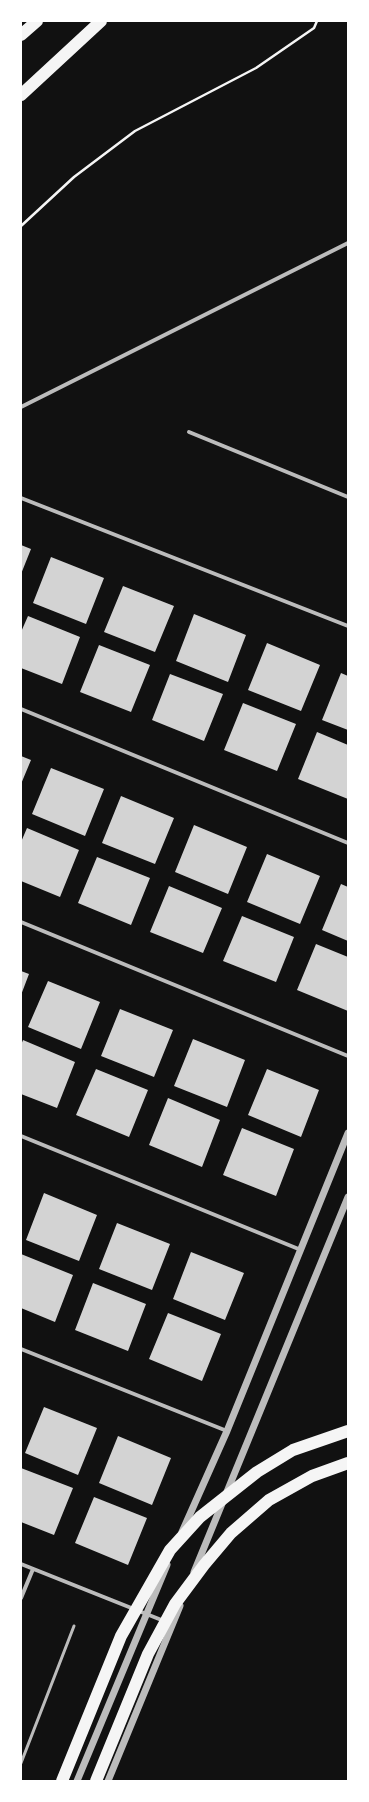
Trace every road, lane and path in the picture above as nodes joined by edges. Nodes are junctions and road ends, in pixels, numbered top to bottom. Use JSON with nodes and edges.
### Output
{"nodes":[{"id":1,"x":37,"y":21,"type":"edge"},
{"id":2,"x":101,"y":21,"type":"edge"},
{"id":3,"x":317,"y":21,"type":"edge"},
{"id":4,"x":21,"y":35,"type":"edge"},
{"id":5,"x":21,"y":95,"type":"edge"},
{"id":6,"x":21,"y":226,"type":"edge"},
{"id":7,"x":348,"y":243,"type":"edge"},
{"id":8,"x":21,"y":407,"type":"edge"},
{"id":9,"x":189,"y":432,"type":"dead end"},
{"id":10,"x":348,"y":497,"type":"edge"},
{"id":11,"x":21,"y":498,"type":"edge"},
{"id":12,"x":348,"y":626,"type":"edge"},
{"id":13,"x":21,"y":709,"type":"edge"},
{"id":14,"x":348,"y":843,"type":"edge"},
{"id":15,"x":21,"y":922,"type":"edge"},
{"id":16,"x":348,"y":1056,"type":"edge"},
{"id":17,"x":348,"y":1133,"type":"edge"},
{"id":18,"x":21,"y":1136,"type":"edge"},
{"id":19,"x":348,"y":1197,"type":"edge"},
{"id":20,"x":300,"y":1250,"type":"junction"},
{"id":21,"x":21,"y":1349,"type":"edge"},
{"id":22,"x":227,"y":1430,"type":"junction"},
{"id":23,"x":348,"y":1430,"type":"edge"},
{"id":24,"x":348,"y":1464,"type":"edge"},
{"id":25,"x":21,"y":1564,"type":"edge"},
{"id":26,"x":33,"y":1569,"type":"junction"},
{"id":27,"x":21,"y":1598,"type":"edge"},
{"id":28,"x":146,"y":1614,"type":"junction"},
{"id":29,"x":172,"y":1624,"type":"junction"},
{"id":30,"x":74,"y":1626,"type":"dead end"},
{"id":31,"x":21,"y":1763,"type":"edge"},
{"id":32,"x":62,"y":1781,"type":"edge"},
{"id":33,"x":77,"y":1781,"type":"edge"},
{"id":34,"x":96,"y":1781,"type":"edge"},
{"id":35,"x":108,"y":1781,"type":"edge"}],
"edges":[{"from":1,"to":4,"type":"highway"},
{"from":2,"to":5,"type":"highway"},
{"from":3,"to":6,"type":"path"},
{"from":7,"to":8,"type":"street"},
{"from":9,"to":10,"type":"street"},
{"from":11,"to":12,"type":"street"},
{"from":13,"to":14,"type":"street"},
{"from":15,"to":16,"type":"street"},
{"from":17,"to":20,"type":"street"},
{"from":18,"to":20,"type":"street"},
{"from":19,"to":29,"type":"street"},
{"from":20,"to":22,"type":"street"},
{"from":21,"to":22,"type":"street"},
{"from":22,"to":28,"type":"street"},
{"from":23,"to":32,"type":"highway"},
{"from":24,"to":34,"type":"highway"},
{"from":25,"to":26,"type":"street"},
{"from":26,"to":27,"type":"street"},
{"from":26,"to":28,"type":"street"},
{"from":28,"to":29,"type":"street"},
{"from":28,"to":33,"type":"street"},
{"from":29,"to":35,"type":"street"},
{"from":30,"to":31,"type":"lane"}]}
